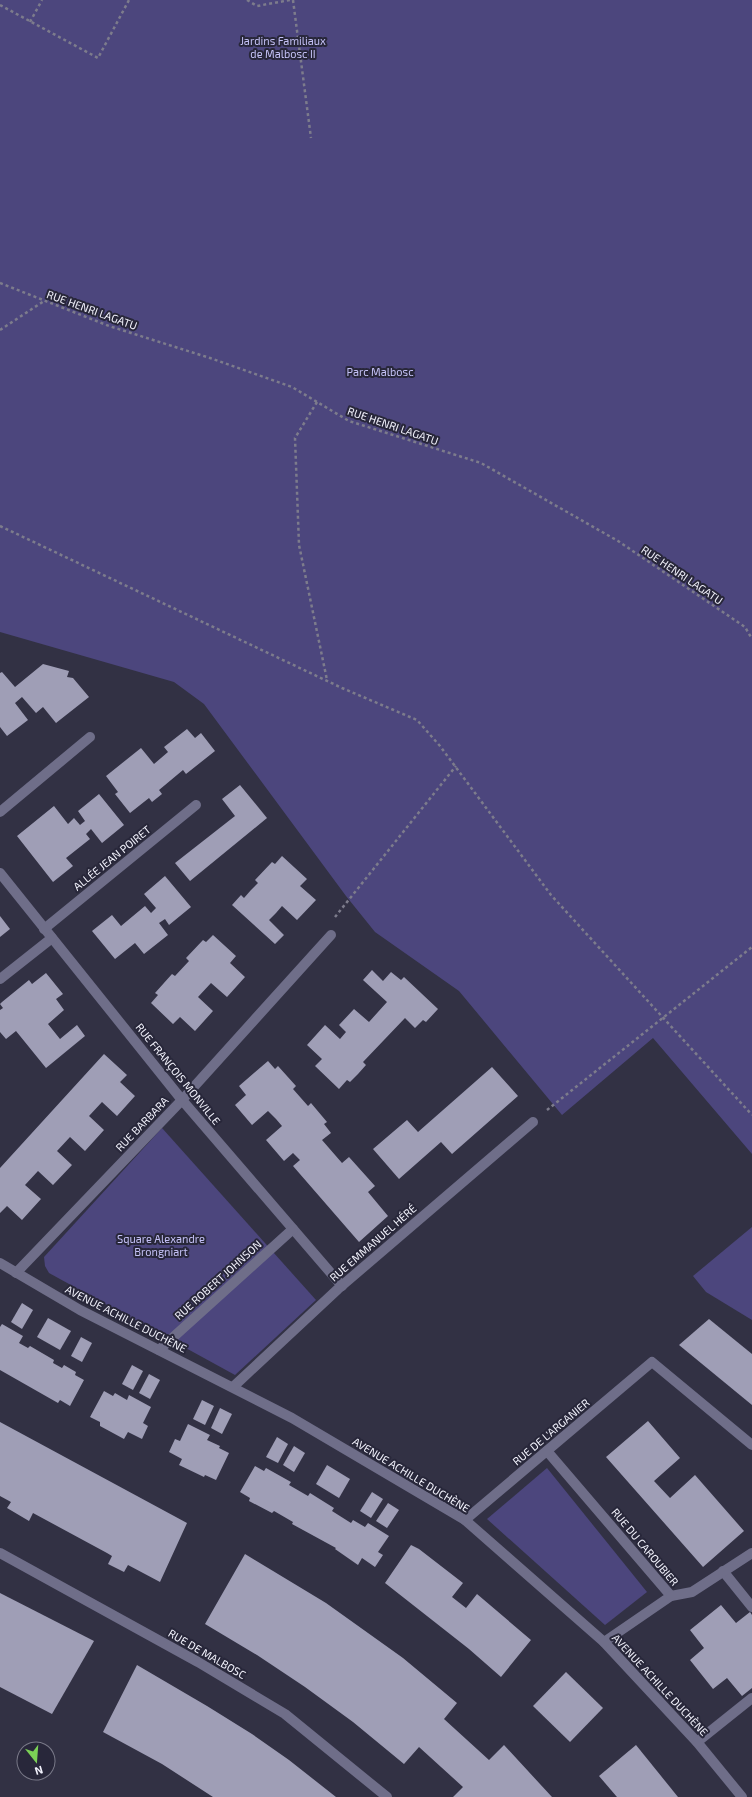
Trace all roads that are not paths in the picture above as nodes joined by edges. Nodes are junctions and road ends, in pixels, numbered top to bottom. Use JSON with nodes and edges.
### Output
{"nodes":[{"id":1,"x":90,"y":737,"type":"dead end"},
{"id":2,"x":196,"y":805,"type":"dead end"},
{"id":3,"x":0,"y":812,"type":"edge"},
{"id":4,"x":0,"y":873,"type":"edge"},
{"id":5,"x":44,"y":929,"type":"junction"},
{"id":6,"x":330,"y":934,"type":"road end"},
{"id":7,"x":52,"y":938,"type":"junction"},
{"id":8,"x":0,"y":979,"type":"edge"},
{"id":9,"x":182,"y":1100,"type":"junction"},
{"id":10,"x":533,"y":1122,"type":"road end"},
{"id":11,"x":293,"y":1229,"type":"junction"},
{"id":12,"x":0,"y":1263,"type":"edge"},
{"id":13,"x":16,"y":1273,"type":"junction"},
{"id":14,"x":342,"y":1286,"type":"junction"},
{"id":15,"x":159,"y":1350,"type":"junction"},
{"id":16,"x":233,"y":1387,"type":"junction"},
{"id":17,"x":752,"y":1445,"type":"edge"},
{"id":18,"x":547,"y":1451,"type":"junction"},
{"id":19,"x":465,"y":1520,"type":"junction"},
{"id":20,"x":0,"y":1553,"type":"edge"},
{"id":21,"x":752,"y":1553,"type":"edge"},
{"id":22,"x":724,"y":1571,"type":"junction"},
{"id":23,"x":671,"y":1596,"type":"junction"},
{"id":24,"x":752,"y":1607,"type":"edge"},
{"id":25,"x":604,"y":1642,"type":"junction"},
{"id":26,"x":752,"y":1698,"type":"edge"},
{"id":27,"x":697,"y":1742,"type":"junction"},
{"id":28,"x":387,"y":1797,"type":"edge"},
{"id":29,"x":742,"y":1797,"type":"edge"}],
"edges":[{"from":1,"to":3,"type":"street"},
{"from":2,"to":5,"type":"street","name":"ALLÉE JEAN POIRET"},
{"from":4,"to":5,"type":"street","name":"RUE FRANÇOIS MONVILLE"},
{"from":5,"to":7,"type":"street","name":"RUE FRANÇOIS MONVILLE"},
{"from":6,"to":9,"type":"street","name":"RUE BARBARA"},
{"from":7,"to":8,"type":"street"},
{"from":7,"to":9,"type":"street","name":"RUE FRANÇOIS MONVILLE"},
{"from":9,"to":11,"type":"street","name":"RUE FRANÇOIS MONVILLE"},
{"from":9,"to":13,"type":"street","name":"RUE BARBARA"},
{"from":10,"to":14,"type":"street","name":"RUE EMMANUEL HÉRÉ"},
{"from":11,"to":14,"type":"street","name":"RUE FRANÇOIS MONVILLE"},
{"from":11,"to":15,"type":"street","name":"RUE ROBERT JOHNSON"},
{"from":12,"to":13,"type":"street","name":"AVENUE ACHILLE DUCHÈNE"},
{"from":13,"to":15,"type":"street","name":"AVENUE ACHILLE DUCHÈNE"},
{"from":14,"to":16,"type":"street","name":"RUE EMMANUEL HÉRÉ"},
{"from":15,"to":16,"type":"street","name":"AVENUE ACHILLE DUCHÈNE"},
{"from":16,"to":19,"type":"street","name":"AVENUE ACHILLE DUCHÈNE"},
{"from":17,"to":18,"type":"street","name":"RUE DE L'ARGANIER"},
{"from":18,"to":19,"type":"street","name":"RUE DE L'ARGANIER"},
{"from":18,"to":23,"type":"street","name":"RUE DU CAROUBIER"},
{"from":19,"to":25,"type":"street","name":"AVENUE ACHILLE DUCHÈNE"},
{"from":20,"to":28,"type":"street","name":"RUE DE MALBOSC"},
{"from":21,"to":22,"type":"street"},
{"from":22,"to":23,"type":"street"},
{"from":22,"to":24,"type":"street"},
{"from":23,"to":25,"type":"street","name":"RUE DU CAROUBIER"},
{"from":25,"to":27,"type":"street","name":"AVENUE ACHILLE DUCHÈNE"},
{"from":26,"to":27,"type":"street"},
{"from":27,"to":29,"type":"street","name":"AVENUE ACHILLE DUCHÈNE"}]}
